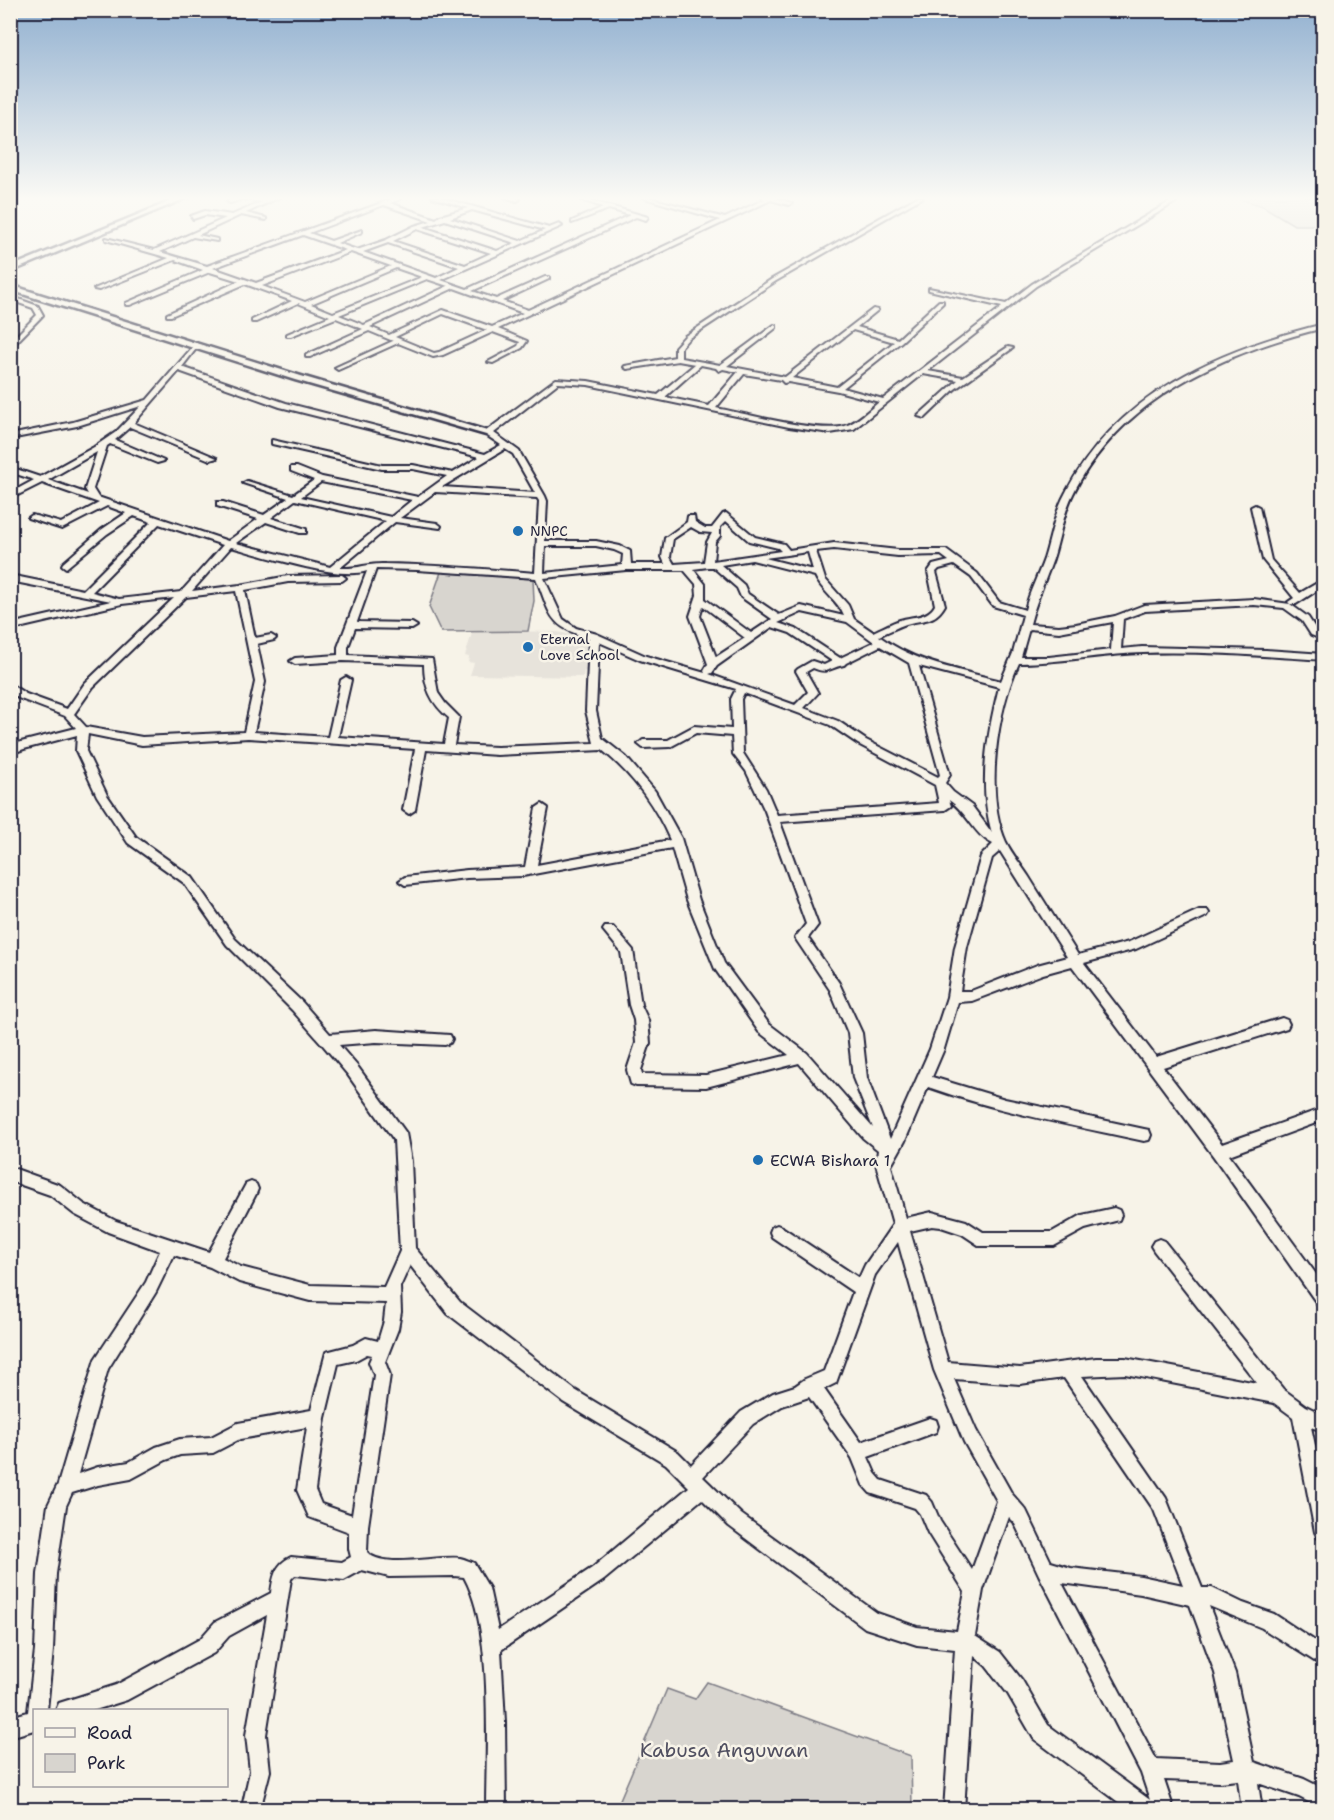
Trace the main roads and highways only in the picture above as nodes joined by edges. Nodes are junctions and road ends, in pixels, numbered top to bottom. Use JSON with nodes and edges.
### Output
{"nodes":[{"id":1,"x":10,"y":287,"type":"edge"},
{"id":2,"x":489,"y":433,"type":"road end"}],
"edges":[{"from":1,"to":2,"type":"main road"}]}
